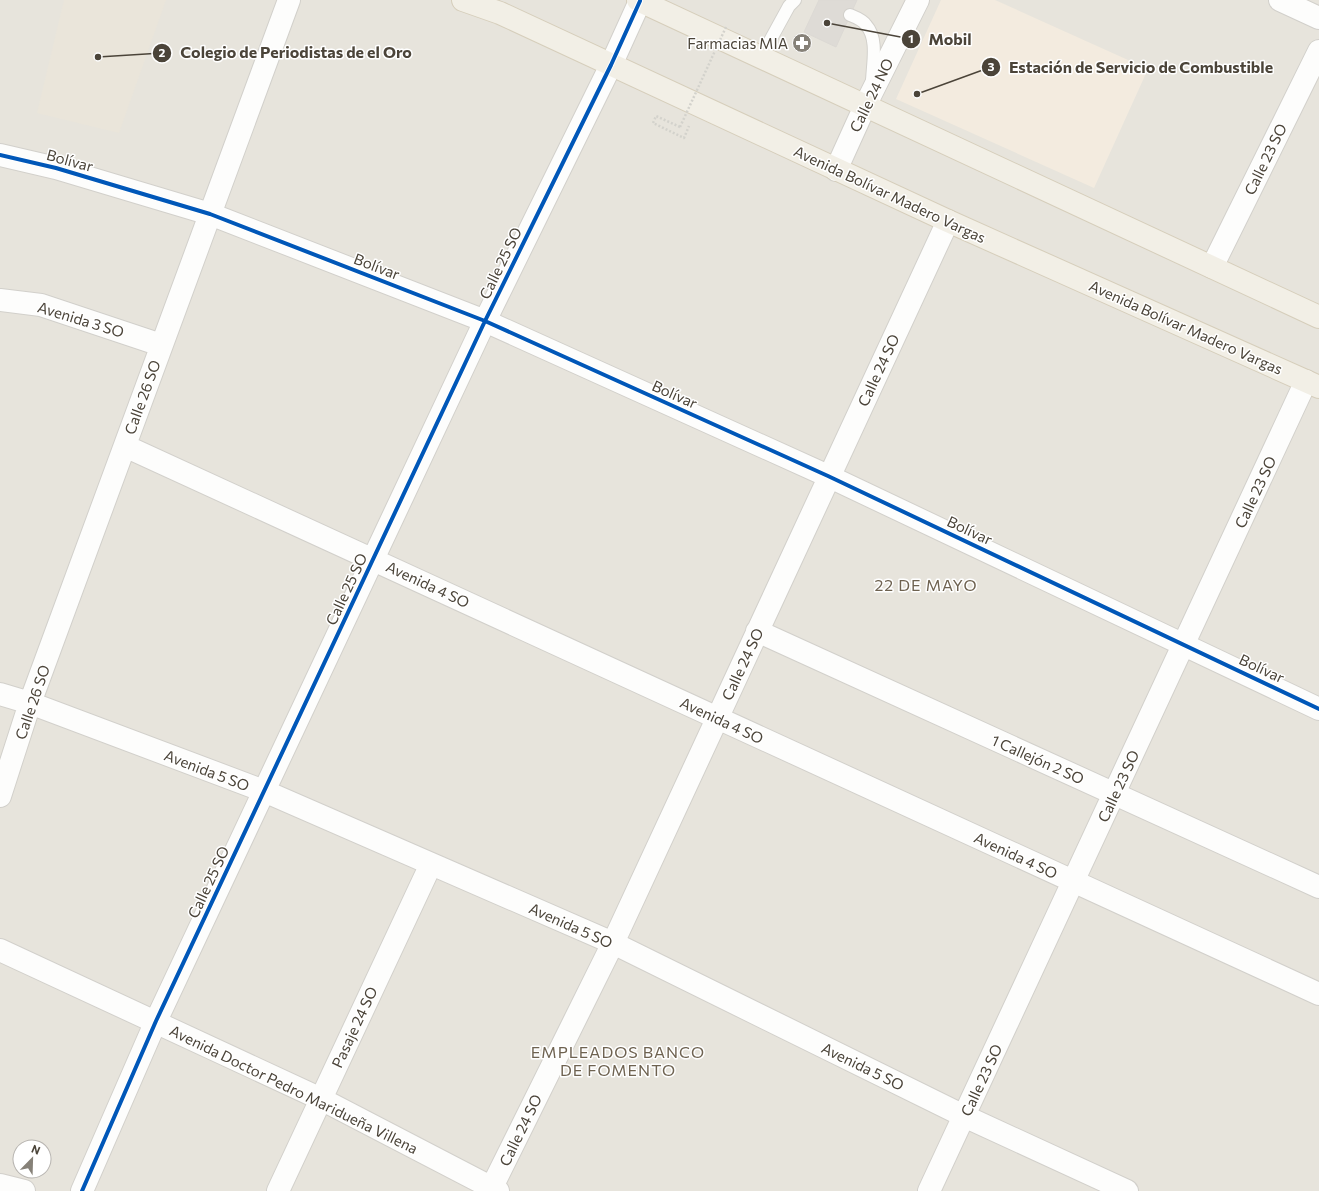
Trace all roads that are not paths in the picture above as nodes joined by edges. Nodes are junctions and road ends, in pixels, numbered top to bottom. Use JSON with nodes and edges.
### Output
{"nodes":[{"id":1,"x":289,"y":0,"type":"edge"},
{"id":2,"x":463,"y":0,"type":"edge"},
{"id":3,"x":795,"y":0,"type":"edge"},
{"id":4,"x":918,"y":0,"type":"edge"},
{"id":5,"x":1280,"y":0,"type":"edge"},
{"id":6,"x":639,"y":1,"type":"edge"},
{"id":7,"x":850,"y":15,"type":"dead end"},
{"id":8,"x":1319,"y":18,"type":"edge"},
{"id":9,"x":1319,"y":51,"type":"edge"},
{"id":10,"x":761,"y":57,"type":"junction"},
{"id":11,"x":611,"y":65,"type":"junction"},
{"id":12,"x":868,"y":99,"type":"junction"},
{"id":13,"x":0,"y":155,"type":"edge"},
{"id":14,"x":836,"y":170,"type":"junction"},
{"id":15,"x":210,"y":214,"type":"junction"},
{"id":16,"x":948,"y":221,"type":"junction"},
{"id":17,"x":1212,"y":267,"type":"junction"},
{"id":18,"x":0,"y":300,"type":"edge"},
{"id":19,"x":1319,"y":317,"type":"edge"},
{"id":20,"x":485,"y":321,"type":"junction"},
{"id":21,"x":162,"y":345,"type":"junction"},
{"id":22,"x":1313,"y":384,"type":"edge"},
{"id":23,"x":125,"y":446,"type":"junction"},
{"id":24,"x":828,"y":476,"type":"junction"},
{"id":25,"x":373,"y":559,"type":"junction"},
{"id":26,"x":757,"y":631,"type":"junction"},
{"id":27,"x":1184,"y":645,"type":"junction"},
{"id":28,"x":0,"y":694,"type":"edge"},
{"id":29,"x":30,"y":703,"type":"junction"},
{"id":30,"x":1319,"y":709,"type":"edge"},
{"id":31,"x":717,"y":717,"type":"junction"},
{"id":32,"x":264,"y":791,"type":"junction"},
{"id":33,"x":1115,"y":794,"type":"junction"},
{"id":34,"x":0,"y":796,"type":"edge"},
{"id":35,"x":431,"y":864,"type":"junction"},
{"id":36,"x":1074,"y":881,"type":"junction"},
{"id":37,"x":1319,"y":887,"type":"edge"},
{"id":38,"x":613,"y":943,"type":"junction"},
{"id":39,"x":0,"y":950,"type":"edge"},
{"id":40,"x":1319,"y":994,"type":"edge"},
{"id":41,"x":156,"y":1021,"type":"junction"},
{"id":42,"x":321,"y":1099,"type":"junction"},
{"id":43,"x":964,"y":1116,"type":"junction"},
{"id":44,"x":0,"y":1185,"type":"edge"},
{"id":45,"x":493,"y":1190,"type":"edge"},
{"id":46,"x":24,"y":1191,"type":"edge"},
{"id":47,"x":82,"y":1191,"type":"edge"},
{"id":48,"x":278,"y":1191,"type":"edge"},
{"id":49,"x":930,"y":1191,"type":"edge"},
{"id":50,"x":1127,"y":1191,"type":"edge"}],
"edges":[{"from":1,"to":15,"type":"street","name":"Calle 26 SO"},
{"from":2,"to":11,"type":"main road","name":"Avenida Bolívar Madero Vargas"},
{"from":3,"to":10,"type":"lane"},
{"from":4,"to":12,"type":"street","name":"Calle 24 NO"},
{"from":5,"to":8,"type":"street"},
{"from":6,"to":10,"type":"main road"},
{"from":6,"to":11,"type":"street","name":"Calle 25 SO"},
{"from":7,"to":12,"type":"lane"},
{"from":9,"to":17,"type":"street","name":"Calle 23 SO"},
{"from":10,"to":12,"type":"main road"},
{"from":11,"to":14,"type":"main road","name":"Avenida Bolívar Madero Vargas"},
{"from":11,"to":20,"type":"street","name":"Calle 25 SO"},
{"from":12,"to":14,"type":"street","name":"Calle 24 NO"},
{"from":12,"to":17,"type":"main road"},
{"from":13,"to":15,"type":"street","name":"Bolívar"},
{"from":14,"to":16,"type":"main road","name":"Avenida Bolívar Madero Vargas"},
{"from":15,"to":20,"type":"street","name":"Bolívar"},
{"from":15,"to":21,"type":"street","name":"Calle 26 SO"},
{"from":16,"to":22,"type":"main road","name":"Avenida Bolívar Madero Vargas"},
{"from":16,"to":24,"type":"street","name":"Calle 24 SO"},
{"from":17,"to":19,"type":"main road"},
{"from":18,"to":21,"type":"street","name":"Avenida 3 SO"},
{"from":20,"to":24,"type":"street","name":"Bolívar"},
{"from":20,"to":25,"type":"street","name":"Calle 25 SO"},
{"from":21,"to":23,"type":"street","name":"Calle 26 SO"},
{"from":22,"to":27,"type":"street","name":"Calle 23 SO"},
{"from":23,"to":25,"type":"street","name":"Avenida 4 SO"},
{"from":23,"to":29,"type":"street","name":"Calle 26 SO"},
{"from":24,"to":26,"type":"street","name":"Calle 24 SO"},
{"from":24,"to":27,"type":"street","name":"Bolívar"},
{"from":25,"to":31,"type":"street","name":"Avenida 4 SO"},
{"from":25,"to":32,"type":"street","name":"Calle 25 SO"},
{"from":26,"to":31,"type":"street","name":"Calle 24 SO"},
{"from":26,"to":33,"type":"street","name":"1 Callejón 2 SO"},
{"from":27,"to":30,"type":"street","name":"Bolívar"},
{"from":27,"to":33,"type":"street","name":"Calle 23 SO"},
{"from":28,"to":29,"type":"street","name":"Avenida 5 SO"},
{"from":29,"to":32,"type":"street","name":"Avenida 5 SO"},
{"from":29,"to":34,"type":"street","name":"Calle 26 SO"},
{"from":31,"to":36,"type":"street","name":"Avenida 4 SO"},
{"from":31,"to":38,"type":"street","name":"Calle 24 SO"},
{"from":32,"to":35,"type":"street","name":"Avenida 5 SO"},
{"from":32,"to":41,"type":"street","name":"Calle 25 SO"},
{"from":33,"to":36,"type":"street","name":"Calle 23 SO"},
{"from":33,"to":37,"type":"street","name":"1 Callejón 2 SO"},
{"from":35,"to":38,"type":"street","name":"Avenida 5 SO"},
{"from":35,"to":42,"type":"street","name":"Pasaje 24 SO"},
{"from":36,"to":40,"type":"street","name":"Avenida 4 SO"},
{"from":36,"to":43,"type":"street","name":"Calle 23 SO"},
{"from":38,"to":43,"type":"street","name":"Avenida 5 SO"},
{"from":38,"to":45,"type":"street","name":"Calle 24 SO"},
{"from":39,"to":41,"type":"street","name":"Avenida Doctor Pedro Maridueña Villena"},
{"from":41,"to":42,"type":"street","name":"Avenida Doctor Pedro Maridueña Villena"},
{"from":41,"to":47,"type":"street","name":"Calle 25 SO"},
{"from":42,"to":45,"type":"street","name":"Avenida Doctor Pedro Maridueña Villena"},
{"from":42,"to":48,"type":"street","name":"Pasaje 24 SO"},
{"from":43,"to":49,"type":"street","name":"Calle 23 SO"},
{"from":43,"to":50,"type":"street","name":"Avenida 5 SO"},
{"from":44,"to":46,"type":"street"}]}
